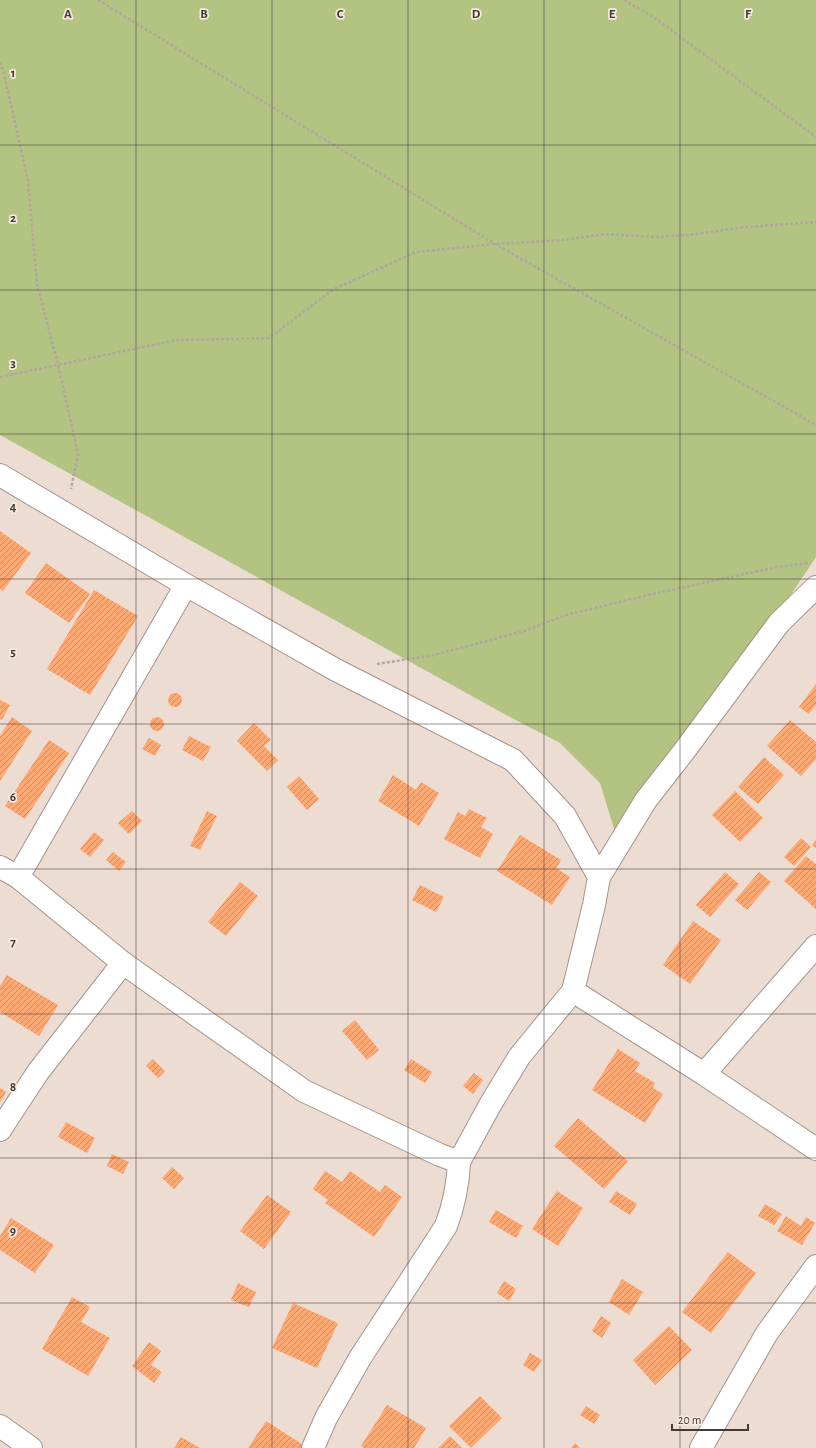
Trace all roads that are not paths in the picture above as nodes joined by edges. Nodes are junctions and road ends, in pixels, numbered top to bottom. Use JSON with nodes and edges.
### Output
{"nodes":[{"id":1,"x":0,"y":474,"type":"edge"},
{"id":2,"x":186,"y":585,"type":"junction"},
{"id":3,"x":816,"y":587,"type":"edge"},
{"id":4,"x":9,"y":872,"type":"edge"},
{"id":5,"x":599,"y":877,"type":"junction"},
{"id":6,"x":816,"y":946,"type":"edge"},
{"id":7,"x":123,"y":963,"type":"junction"},
{"id":8,"x":573,"y":991,"type":"junction"},
{"id":9,"x":704,"y":1074,"type":"junction"},
{"id":10,"x":0,"y":1130,"type":"edge"},
{"id":11,"x":816,"y":1149,"type":"edge"},
{"id":12,"x":458,"y":1162,"type":"junction"},
{"id":13,"x":816,"y":1266,"type":"edge"},
{"id":14,"x":0,"y":1426,"type":"edge"},
{"id":15,"x":31,"y":1448,"type":"edge"},
{"id":16,"x":313,"y":1448,"type":"edge"},
{"id":17,"x":701,"y":1448,"type":"edge"}],
"edges":[{"from":1,"to":2,"type":"street"},
{"from":2,"to":4,"type":"street"},
{"from":2,"to":5,"type":"street"},
{"from":3,"to":5,"type":"street"},
{"from":4,"to":7,"type":"street"},
{"from":5,"to":8,"type":"street"},
{"from":6,"to":9,"type":"street"},
{"from":7,"to":10,"type":"street"},
{"from":7,"to":12,"type":"street"},
{"from":8,"to":9,"type":"street"},
{"from":8,"to":12,"type":"street"},
{"from":9,"to":11,"type":"street"},
{"from":12,"to":16,"type":"street"},
{"from":13,"to":17,"type":"street"},
{"from":14,"to":15,"type":"street"}]}
